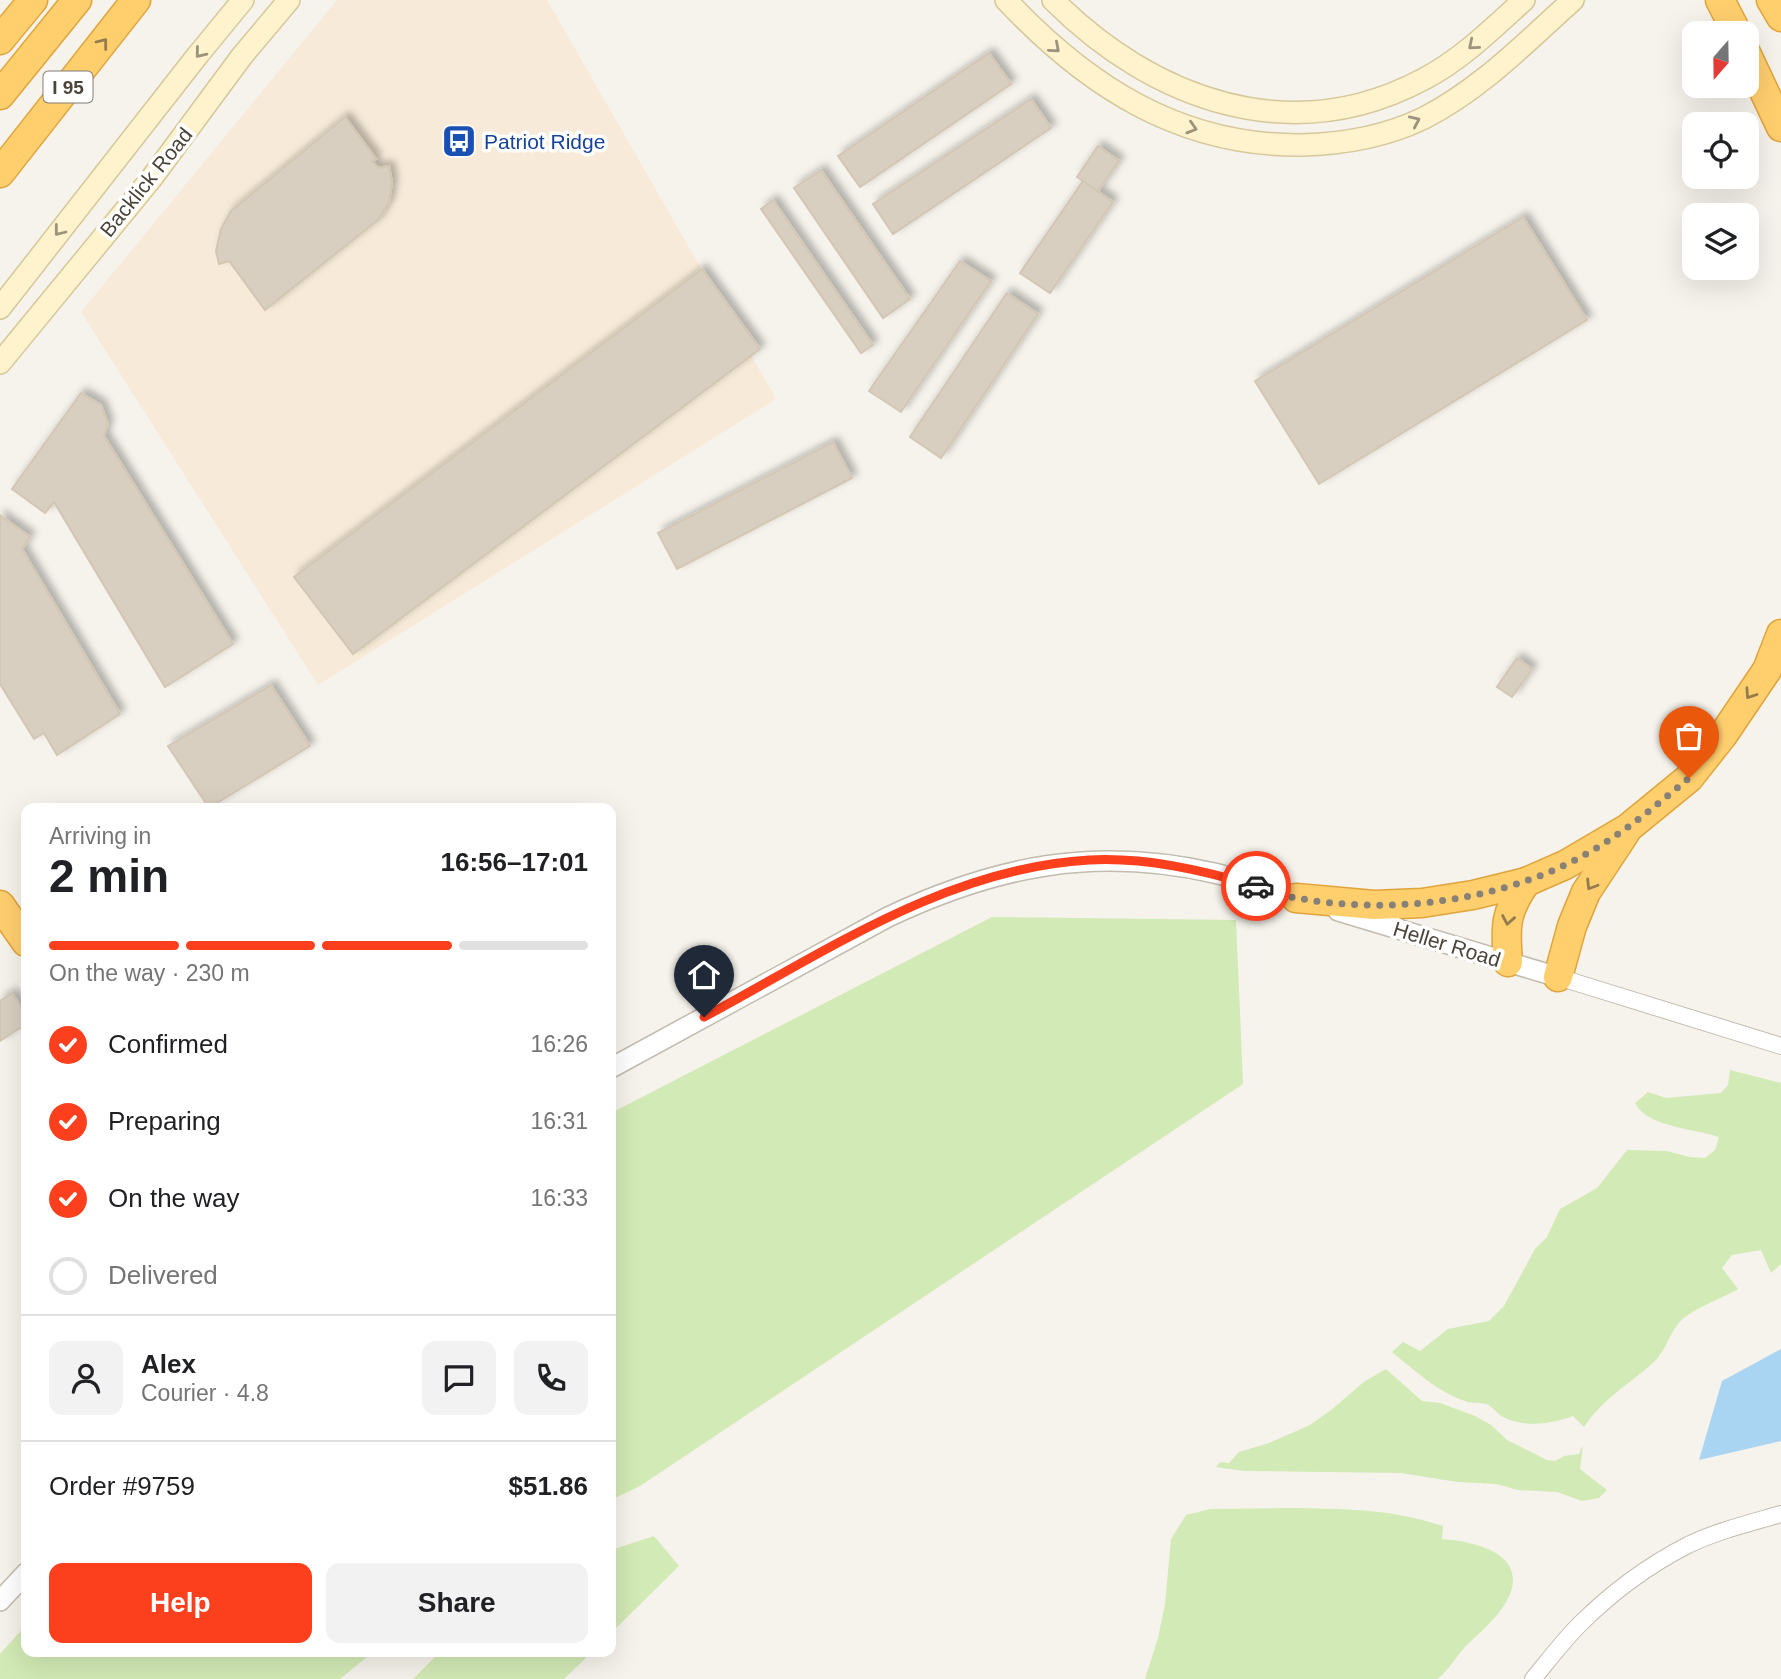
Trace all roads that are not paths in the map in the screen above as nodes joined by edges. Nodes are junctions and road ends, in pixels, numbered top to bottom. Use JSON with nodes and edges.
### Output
{"nodes":[{"id":1,"x":33,"y":0,"type":"edge"},
{"id":2,"x":77,"y":0,"type":"edge"},
{"id":3,"x":136,"y":0,"type":"edge"},
{"id":4,"x":243,"y":0,"type":"edge"},
{"id":5,"x":289,"y":0,"type":"edge"},
{"id":6,"x":1006,"y":0,"type":"edge"},
{"id":7,"x":1052,"y":0,"type":"edge"},
{"id":8,"x":1524,"y":0,"type":"edge"},
{"id":9,"x":1573,"y":0,"type":"edge"},
{"id":10,"x":1720,"y":0,"type":"edge"},
{"id":11,"x":1772,"y":0,"type":"edge"},
{"id":12,"x":1781,"y":17,"type":"edge"},
{"id":13,"x":1731,"y":21,"type":"edge"},
{"id":14,"x":0,"y":40,"type":"edge"},
{"id":15,"x":1759,"y":80,"type":"edge"},
{"id":16,"x":0,"y":95,"type":"edge"},
{"id":17,"x":1781,"y":127,"type":"edge"},
{"id":18,"x":0,"y":173,"type":"edge"},
{"id":19,"x":0,"y":308,"type":"edge"},
{"id":20,"x":0,"y":363,"type":"edge"},
{"id":21,"x":1781,"y":634,"type":"edge"},
{"id":22,"x":1628,"y":828,"type":"junction"},
{"id":23,"x":1526,"y":882,"type":"junction"},
{"id":24,"x":1296,"y":898,"type":"junction"},
{"id":25,"x":0,"y":905,"type":"edge"},
{"id":26,"x":21,"y":935,"type":"edge"},
{"id":27,"x":1508,"y":962,"type":"junction"},
{"id":28,"x":1558,"y":977,"type":"junction"},
{"id":29,"x":1781,"y":1045,"type":"edge"},
{"id":30,"x":616,"y":1065,"type":"edge"},
{"id":31,"x":1781,"y":1514,"type":"edge"},
{"id":32,"x":21,"y":1578,"type":"edge"},
{"id":33,"x":0,"y":1601,"type":"edge"},
{"id":34,"x":1534,"y":1679,"type":"edge"}],
"edges":[{"from":1,"to":14,"type":"highway"},
{"from":2,"to":16,"type":"highway"},
{"from":18,"to":3,"type":"highway","number":"I 95","one_way":true},
{"from":4,"to":19,"type":"main road","name":"Backlick Road","one_way":true},
{"from":5,"to":20,"type":"main road","name":"Backlick Road"},
{"from":6,"to":9,"type":"main road","one_way":true},
{"from":8,"to":7,"type":"main road","one_way":true},
{"from":10,"to":13,"type":"highway"},
{"from":11,"to":12,"type":"highway"},
{"from":15,"to":17,"type":"highway"},
{"from":21,"to":22,"type":"highway","one_way":true},
{"from":22,"to":23,"type":"highway"},
{"from":22,"to":28,"type":"highway","one_way":true},
{"from":23,"to":24,"type":"highway"},
{"from":23,"to":27,"type":"highway","one_way":true},
{"from":24,"to":27,"type":"street","name":"Heller Road"},
{"from":24,"to":30,"type":"street","name":"Heller Road"},
{"from":25,"to":26,"type":"highway"},
{"from":27,"to":28,"type":"street","name":"Heller Road"},
{"from":28,"to":29,"type":"street","name":"Heller Road"},
{"from":31,"to":34,"type":"street"},
{"from":32,"to":33,"type":"street"}]}
